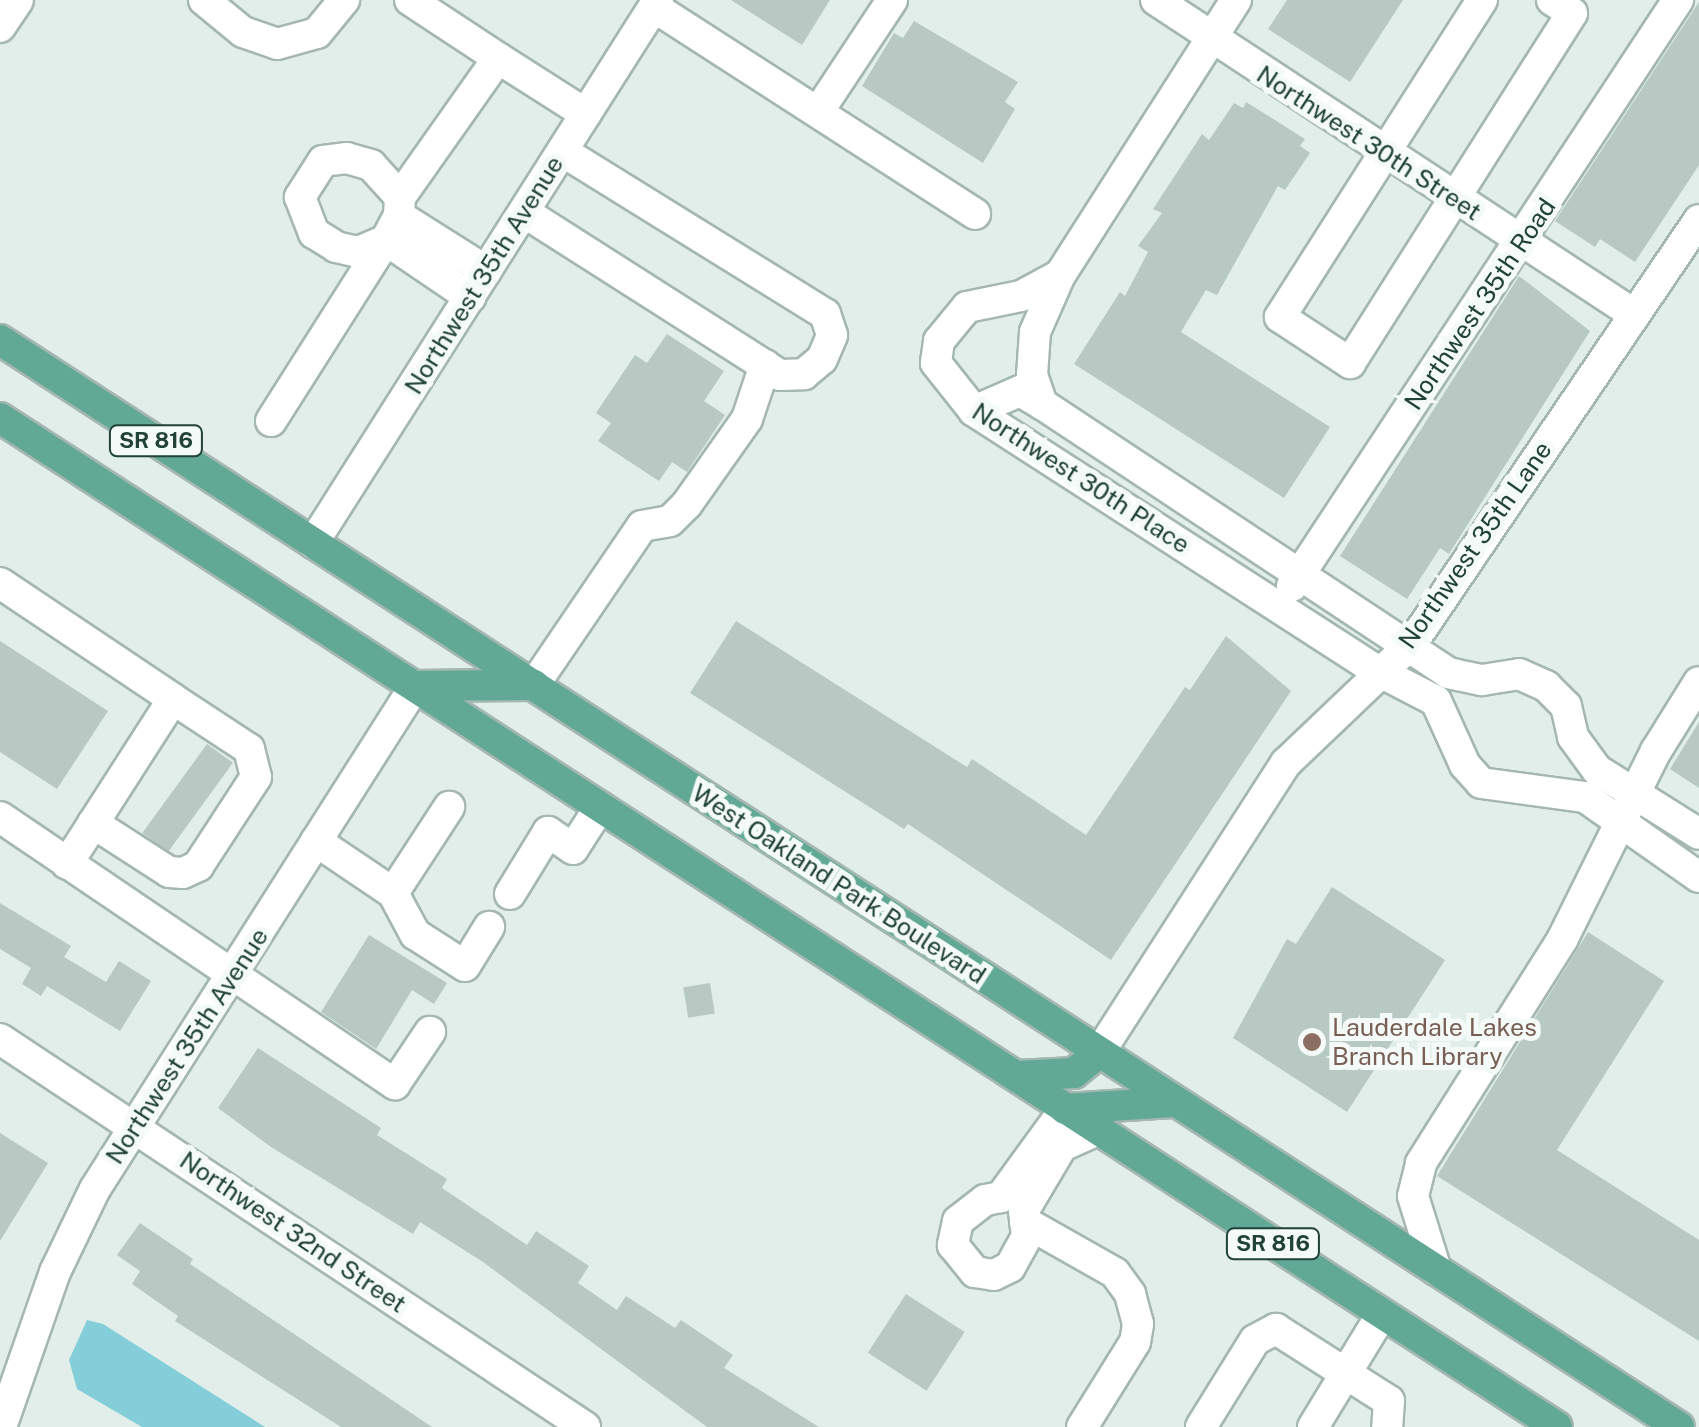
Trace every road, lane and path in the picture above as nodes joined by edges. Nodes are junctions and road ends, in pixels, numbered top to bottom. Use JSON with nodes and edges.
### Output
{"nodes":[{"id":1,"x":18,"y":0,"type":"edge"},
{"id":2,"x":204,"y":0,"type":"edge"},
{"id":3,"x":344,"y":0,"type":"edge"},
{"id":4,"x":410,"y":0,"type":"edge"},
{"id":5,"x":892,"y":0,"type":"edge"},
{"id":6,"x":1156,"y":0,"type":"edge"},
{"id":7,"x":1236,"y":0,"type":"edge"},
{"id":8,"x":1482,"y":0,"type":"edge"},
{"id":9,"x":1678,"y":0,"type":"edge"},
{"id":10,"x":656,"y":3,"type":"edge"},
{"id":11,"x":1562,"y":7,"type":"edge"},
{"id":12,"x":0,"y":27,"type":"edge"},
{"id":13,"x":1211,"y":40,"type":"junction"},
{"id":14,"x":498,"y":58,"type":"junction"},
{"id":15,"x":818,"y":112,"type":"junction"},
{"id":16,"x":586,"y":114,"type":"junction"},
{"id":17,"x":562,"y":152,"type":"junction"},
{"id":18,"x":1383,"y":154,"type":"junction"},
{"id":19,"x":1453,"y":199,"type":"junction"},
{"id":20,"x":524,"y":212,"type":"junction"},
{"id":21,"x":975,"y":214,"type":"dead end"},
{"id":22,"x":395,"y":218,"type":"junction"},
{"id":23,"x":1699,"y":220,"type":"edge"},
{"id":24,"x":1522,"y":244,"type":"junction"},
{"id":25,"x":486,"y":271,"type":"junction"},
{"id":26,"x":1060,"y":275,"type":"junction"},
{"id":27,"x":470,"y":297,"type":"junction"},
{"id":28,"x":1635,"y":315,"type":"junction"},
{"id":29,"x":0,"y":340,"type":"edge"},
{"id":30,"x":765,"y":365,"type":"junction"},
{"id":31,"x":1042,"y":404,"type":"junction"},
{"id":32,"x":974,"y":412,"type":"junction"},
{"id":33,"x":0,"y":418,"type":"edge"},
{"id":34,"x":270,"y":421,"type":"dead end"},
{"id":35,"x":313,"y":543,"type":"junction"},
{"id":36,"x":1300,"y":571,"type":"junction"},
{"id":37,"x":0,"y":584,"type":"edge"},
{"id":38,"x":1281,"y":608,"type":"junction"},
{"id":39,"x":1412,"y":642,"type":"junction"},
{"id":40,"x":1378,"y":671,"type":"junction"},
{"id":41,"x":1699,"y":682,"type":"edge"},
{"id":42,"x":534,"y":685,"type":"junction"},
{"id":43,"x":414,"y":686,"type":"junction"},
{"id":44,"x":173,"y":699,"type":"junction"},
{"id":45,"x":1636,"y":794,"type":"junction"},
{"id":46,"x":600,"y":806,"type":"junction"},
{"id":47,"x":449,"y":807,"type":"dead end"},
{"id":48,"x":0,"y":817,"type":"edge"},
{"id":49,"x":94,"y":824,"type":"junction"},
{"id":50,"x":1621,"y":828,"type":"junction"},
{"id":51,"x":1699,"y":834,"type":"edge"},
{"id":52,"x":316,"y":841,"type":"junction"},
{"id":53,"x":67,"y":864,"type":"junction"},
{"id":54,"x":1699,"y":877,"type":"edge"},
{"id":55,"x":393,"y":894,"type":"junction"},
{"id":56,"x":510,"y":894,"type":"dead end"},
{"id":57,"x":489,"y":927,"type":"dead end"},
{"id":58,"x":232,"y":978,"type":"junction"},
{"id":59,"x":430,"y":1032,"type":"dead end"},
{"id":60,"x":0,"y":1040,"type":"edge"},
{"id":61,"x":1098,"y":1052,"type":"junction"},
{"id":62,"x":1015,"y":1076,"type":"junction"},
{"id":63,"x":1172,"y":1102,"type":"junction"},
{"id":64,"x":1065,"y":1110,"type":"junction"},
{"id":65,"x":134,"y":1126,"type":"junction"},
{"id":66,"x":1098,"y":1130,"type":"junction"},
{"id":67,"x":1025,"y":1222,"type":"junction"},
{"id":68,"x":1436,"y":1270,"type":"junction"},
{"id":69,"x":1382,"y":1314,"type":"junction"},
{"id":70,"x":1347,"y":1374,"type":"junction"},
{"id":71,"x":1,"y":1427,"type":"edge"},
{"id":72,"x":585,"y":1427,"type":"edge"},
{"id":73,"x":1082,"y":1427,"type":"edge"},
{"id":74,"x":1201,"y":1427,"type":"edge"},
{"id":75,"x":1312,"y":1427,"type":"edge"},
{"id":76,"x":1387,"y":1427,"type":"edge"},
{"id":77,"x":1557,"y":1427,"type":"edge"},
{"id":78,"x":1679,"y":1427,"type":"edge"}],
"edges":[{"from":1,"to":12,"type":"street"},
{"from":2,"to":3,"type":"street"},
{"from":4,"to":14,"type":"street"},
{"from":5,"to":15,"type":"street"},
{"from":6,"to":13,"type":"street","name":"Northwest 30th Street"},
{"from":7,"to":13,"type":"street"},
{"from":8,"to":18,"type":"street"},
{"from":9,"to":24,"type":"street","name":"Northwest 35th Road"},
{"from":10,"to":15,"type":"street","name":"Northwest 35th Avenue"},
{"from":10,"to":16,"type":"street","name":"Northwest 35th Avenue"},
{"from":11,"to":19,"type":"street"},
{"from":13,"to":18,"type":"street","name":"Northwest 30th Street"},
{"from":13,"to":26,"type":"street"},
{"from":14,"to":16,"type":"street"},
{"from":14,"to":22,"type":"street"},
{"from":15,"to":21,"type":"street","name":"Northwest 35th Avenue"},
{"from":16,"to":17,"type":"street","name":"Northwest 35th Avenue"},
{"from":17,"to":20,"type":"street","name":"Northwest 35th Avenue"},
{"from":17,"to":30,"type":"street"},
{"from":18,"to":19,"type":"street","name":"Northwest 30th Street"},
{"from":18,"to":19,"type":"street"},
{"from":19,"to":24,"type":"street","name":"Northwest 30th Street"},
{"from":20,"to":25,"type":"street","name":"Northwest 35th Avenue"},
{"from":20,"to":30,"type":"street"},
{"from":22,"to":25,"type":"street"},
{"from":22,"to":27,"type":"street"},
{"from":22,"to":34,"type":"street"},
{"from":23,"to":28,"type":"street","name":"Northwest 35th Lane"},
{"from":24,"to":28,"type":"street","name":"Northwest 30th Street"},
{"from":24,"to":36,"type":"street","name":"Northwest 35th Road"},
{"from":25,"to":27,"type":"street","name":"Northwest 35th Avenue"},
{"from":26,"to":31,"type":"street","name":"Northwest 30th Place"},
{"from":26,"to":32,"type":"street","name":"Northwest 30th Place"},
{"from":27,"to":35,"type":"street","name":"Northwest 35th Avenue"},
{"from":28,"to":39,"type":"street","name":"Northwest 35th Lane"},
{"from":29,"to":35,"type":"main road","name":"West Oakland Park Boulevard","number":"SR 816"},
{"from":30,"to":42,"type":"street"},
{"from":31,"to":32,"type":"street"},
{"from":31,"to":36,"type":"street","name":"Northwest 30th Place"},
{"from":32,"to":38,"type":"street","name":"Northwest 30th Place"},
{"from":33,"to":43,"type":"main road","number":"SR 816"},
{"from":35,"to":42,"type":"main road","name":"West Oakland Park Boulevard","number":"SR 816"},
{"from":36,"to":38,"type":"street","name":"Northwest 35th Road"},
{"from":36,"to":39,"type":"street","name":"Northwest 30th Place"},
{"from":37,"to":44,"type":"street"},
{"from":38,"to":40,"type":"street","name":"Northwest 30th Place"},
{"from":39,"to":40,"type":"street","name":"Northwest 35th Lane"},
{"from":39,"to":45,"type":"street","name":"Northwest 30th Place"},
{"from":40,"to":50,"type":"street","name":"Northwest 30th Place"},
{"from":40,"to":61,"type":"street","name":"Northwest 35th Lane"},
{"from":41,"to":45,"type":"street"},
{"from":42,"to":43,"type":"main road"},
{"from":42,"to":61,"type":"main road","name":"West Oakland Park Boulevard","number":"SR 816"},
{"from":43,"to":46,"type":"main road","number":"SR 816"},
{"from":43,"to":52,"type":"street","name":"Northwest 35th Avenue"},
{"from":44,"to":49,"type":"street"},
{"from":44,"to":49,"type":"street"},
{"from":45,"to":50,"type":"street"},
{"from":45,"to":51,"type":"street","name":"Northwest 30th Place"},
{"from":46,"to":56,"type":"street"},
{"from":46,"to":62,"type":"main road","number":"SR 816"},
{"from":47,"to":55,"type":"street"},
{"from":48,"to":53,"type":"street"},
{"from":49,"to":53,"type":"street"},
{"from":50,"to":54,"type":"street","name":"Northwest 30th Place"},
{"from":50,"to":68,"type":"street"},
{"from":52,"to":55,"type":"street"},
{"from":52,"to":58,"type":"street","name":"Northwest 35th Avenue"},
{"from":53,"to":58,"type":"street"},
{"from":55,"to":57,"type":"street"},
{"from":58,"to":59,"type":"street"},
{"from":58,"to":65,"type":"street","name":"Northwest 35th Avenue"},
{"from":60,"to":65,"type":"street","name":"Northwest 32nd Street"},
{"from":61,"to":62,"type":"main road"},
{"from":61,"to":63,"type":"main road","name":"West Oakland Park Boulevard","number":"SR 816"},
{"from":62,"to":64,"type":"main road","number":"SR 816"},
{"from":63,"to":64,"type":"main road"},
{"from":63,"to":68,"type":"main road","name":"West Oakland Park Boulevard","number":"SR 816"},
{"from":64,"to":66,"type":"main road","number":"SR 816"},
{"from":64,"to":67,"type":"street"},
{"from":65,"to":71,"type":"street","name":"Northwest 35th Avenue"},
{"from":65,"to":72,"type":"street","name":"Northwest 32nd Street"},
{"from":66,"to":67,"type":"street"},
{"from":66,"to":69,"type":"main road","number":"SR 816"},
{"from":67,"to":73,"type":"street"},
{"from":68,"to":78,"type":"main road","name":"West Oakland Park Boulevard","number":"SR 816"},
{"from":69,"to":70,"type":"street"},
{"from":69,"to":77,"type":"main road","number":"SR 816"},
{"from":70,"to":74,"type":"street"},
{"from":70,"to":75,"type":"street"},
{"from":70,"to":76,"type":"street"}]}
